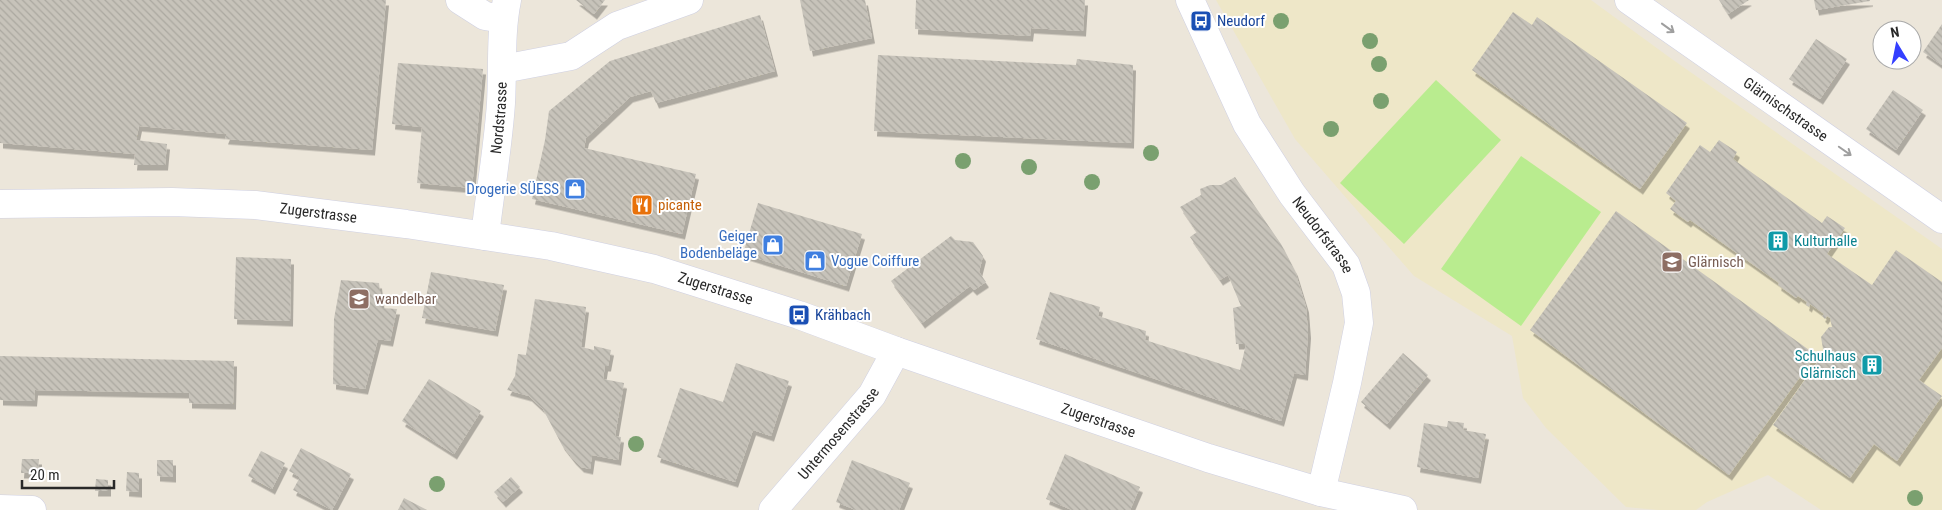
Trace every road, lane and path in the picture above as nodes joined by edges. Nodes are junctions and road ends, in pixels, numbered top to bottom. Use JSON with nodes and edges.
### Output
{"nodes":[{"id":1,"x":460,"y":0,"type":"edge"},
{"id":2,"x":689,"y":0,"type":"edge"},
{"id":3,"x":1190,"y":0,"type":"edge"},
{"id":4,"x":1629,"y":0,"type":"edge"},
{"id":5,"x":505,"y":10,"type":"edge"},
{"id":6,"x":503,"y":68,"type":"junction"},
{"id":7,"x":0,"y":204,"type":"edge"},
{"id":8,"x":1942,"y":219,"type":"edge"},
{"id":9,"x":485,"y":236,"type":"junction"},
{"id":10,"x":896,"y":351,"type":"junction"},
{"id":11,"x":1320,"y":492,"type":"junction"},
{"id":12,"x":0,"y":509,"type":"edge"},
{"id":13,"x":32,"y":510,"type":"edge"},
{"id":14,"x":773,"y":510,"type":"edge"},
{"id":15,"x":1404,"y":510,"type":"edge"}],
"edges":[{"from":1,"to":5,"type":"street"},
{"from":2,"to":6,"type":"street"},
{"from":3,"to":11,"type":"street","name":"Neudorfstrasse"},
{"from":4,"to":8,"type":"street","name":"Glärnischstrasse","one_way":true},
{"from":5,"to":6,"type":"street","name":"Nordstrasse"},
{"from":6,"to":9,"type":"street","name":"Nordstrasse"},
{"from":7,"to":9,"type":"street","name":"Zugerstrasse"},
{"from":9,"to":10,"type":"street","name":"Zugerstrasse"},
{"from":10,"to":11,"type":"street","name":"Zugerstrasse"},
{"from":10,"to":14,"type":"street","name":"Untermosenstrasse"},
{"from":11,"to":15,"type":"street","name":"Zugerstrasse"},
{"from":12,"to":13,"type":"street"}]}
